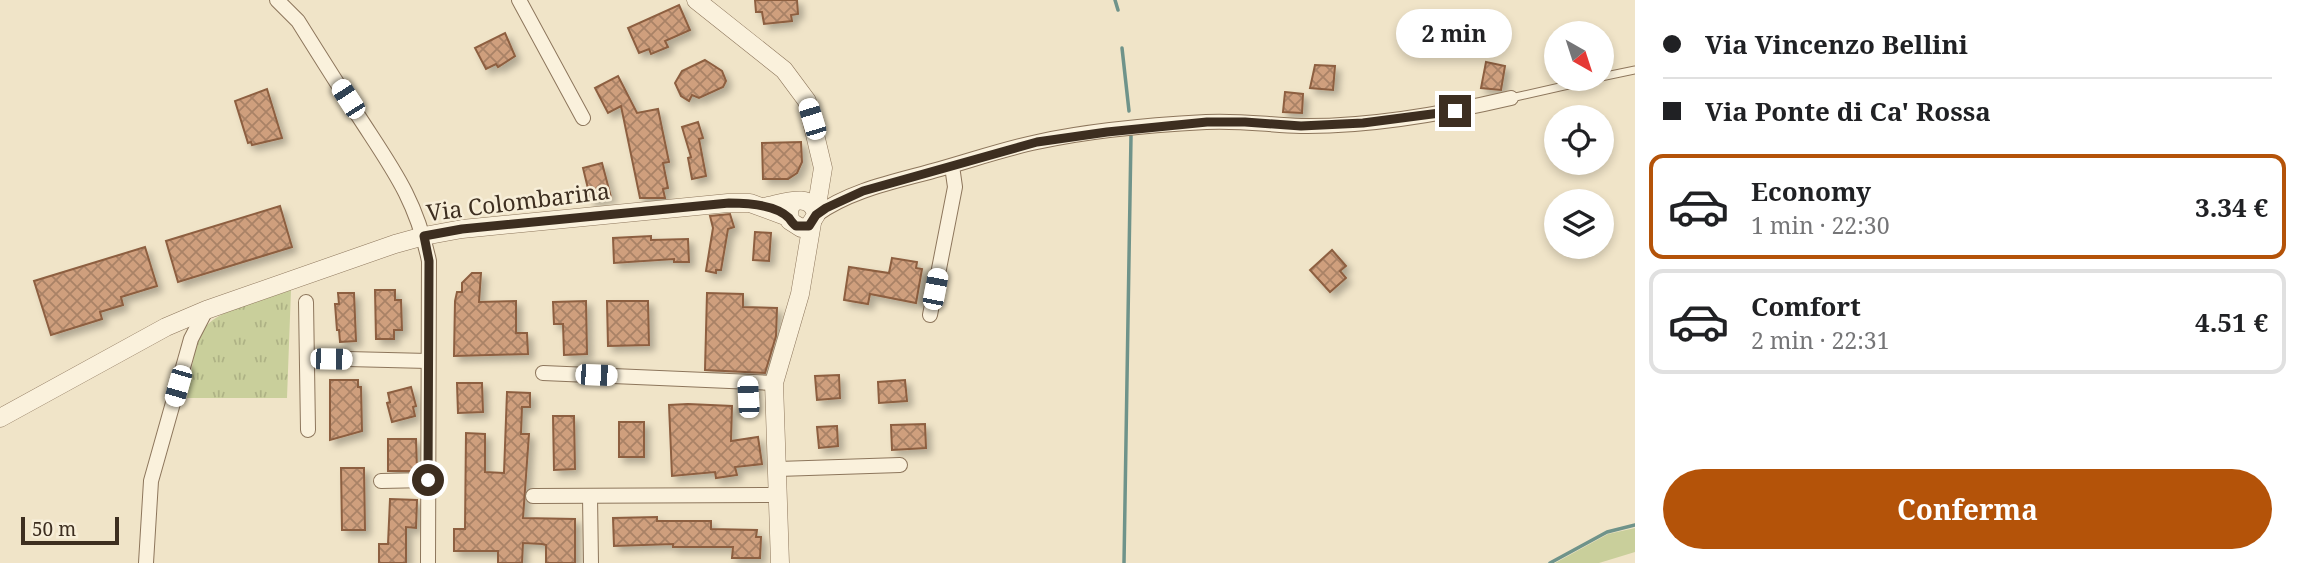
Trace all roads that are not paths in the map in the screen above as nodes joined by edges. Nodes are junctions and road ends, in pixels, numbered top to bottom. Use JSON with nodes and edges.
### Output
{"nodes":[{"id":1,"x":277,"y":0,"type":"edge"},
{"id":2,"x":519,"y":0,"type":"edge"},
{"id":3,"x":696,"y":0,"type":"edge"},
{"id":4,"x":1635,"y":70,"type":"edge"},
{"id":5,"x":1614,"y":74,"type":"edge"},
{"id":6,"x":1544,"y":91,"type":"edge"},
{"id":7,"x":1511,"y":98,"type":"joint"},
{"id":8,"x":583,"y":118,"type":"dead end"},
{"id":9,"x":952,"y":166,"type":"junction"},
{"id":10,"x":823,"y":168,"type":"junction"},
{"id":11,"x":794,"y":210,"type":"junction"},
{"id":12,"x":815,"y":216,"type":"junction"},
{"id":13,"x":424,"y":236,"type":"junction"},
{"id":14,"x":806,"y":264,"type":"junction"},
{"id":15,"x":306,"y":302,"type":"dead end"},
{"id":16,"x":206,"y":310,"type":"junction"},
{"id":17,"x":930,"y":315,"type":"dead end"},
{"id":18,"x":307,"y":358,"type":"junction"},
{"id":19,"x":428,"y":361,"type":"junction"},
{"id":20,"x":543,"y":373,"type":"dead end"},
{"id":21,"x":748,"y":382,"type":"junction"},
{"id":22,"x":774,"y":383,"type":"junction"},
{"id":23,"x":749,"y":412,"type":"dead end"},
{"id":24,"x":0,"y":418,"type":"edge"},
{"id":25,"x":308,"y":430,"type":"dead end"},
{"id":26,"x":900,"y":466,"type":"dead end"},
{"id":27,"x":778,"y":469,"type":"junction"},
{"id":28,"x":428,"y":480,"type":"junction"},
{"id":29,"x":381,"y":481,"type":"dead end"},
{"id":30,"x":779,"y":495,"type":"junction"},
{"id":31,"x":533,"y":496,"type":"dead end"},
{"id":32,"x":590,"y":496,"type":"junction"},
{"id":33,"x":146,"y":563,"type":"edge"},
{"id":34,"x":428,"y":563,"type":"edge"},
{"id":35,"x":591,"y":563,"type":"edge"},
{"id":36,"x":780,"y":563,"type":"edge"}],
"edges":[{"from":1,"to":13,"type":"street"},
{"from":2,"to":8,"type":"street"},
{"from":3,"to":10,"type":"street"},
{"from":4,"to":5,"type":"lane"},
{"from":6,"to":7,"type":"lane"},
{"from":7,"to":9,"type":"street"},
{"from":9,"to":12,"type":"street"},
{"from":9,"to":17,"type":"street"},
{"from":10,"to":11,"type":"street"},
{"from":10,"to":12,"type":"street"},
{"from":11,"to":12,"type":"street"},
{"from":11,"to":12,"type":"street","name":"Via Colombarina"},
{"from":11,"to":13,"type":"street","name":"Via Colombarina"},
{"from":11,"to":14,"type":"street"},
{"from":12,"to":14,"type":"street"},
{"from":13,"to":16,"type":"street","name":"Via Colombarina"},
{"from":13,"to":19,"type":"street"},
{"from":14,"to":22,"type":"street"},
{"from":15,"to":18,"type":"street"},
{"from":16,"to":24,"type":"street","name":"Via Colombarina"},
{"from":16,"to":33,"type":"street"},
{"from":18,"to":19,"type":"street"},
{"from":18,"to":25,"type":"street"},
{"from":19,"to":28,"type":"street"},
{"from":20,"to":21,"type":"street"},
{"from":21,"to":22,"type":"street"},
{"from":21,"to":23,"type":"lane"},
{"from":22,"to":27,"type":"street"},
{"from":26,"to":27,"type":"street"},
{"from":27,"to":30,"type":"street"},
{"from":28,"to":29,"type":"street"},
{"from":28,"to":34,"type":"street"},
{"from":30,"to":32,"type":"street"},
{"from":30,"to":36,"type":"street"},
{"from":31,"to":32,"type":"street"},
{"from":32,"to":35,"type":"street"}]}
